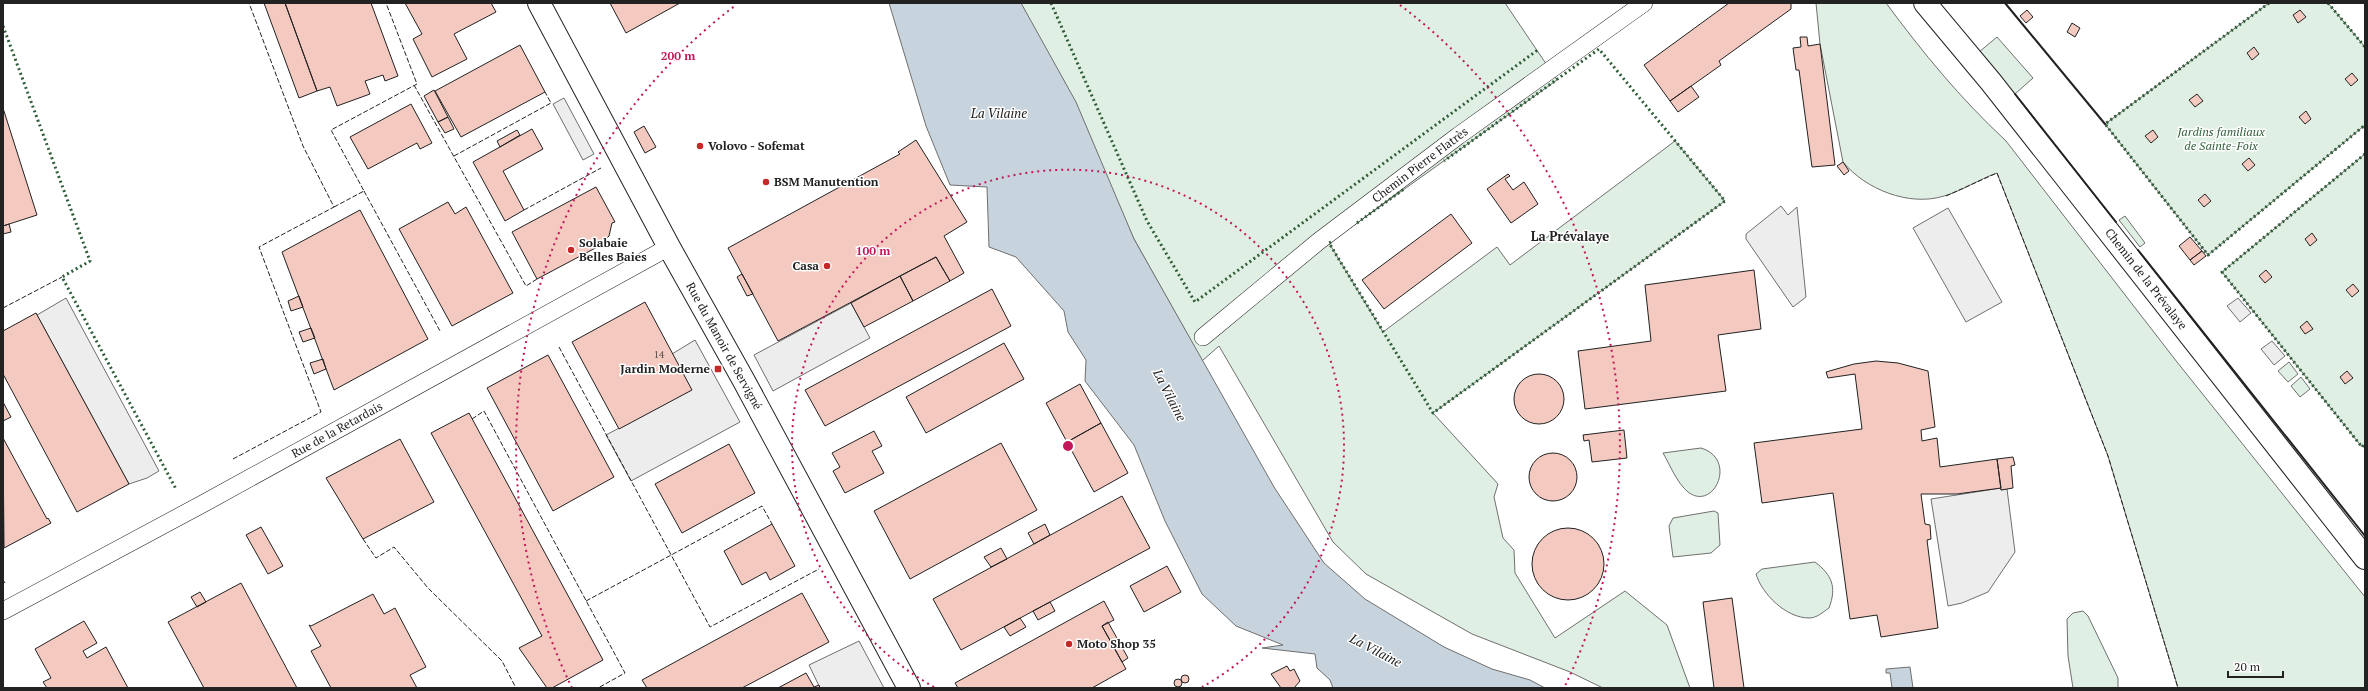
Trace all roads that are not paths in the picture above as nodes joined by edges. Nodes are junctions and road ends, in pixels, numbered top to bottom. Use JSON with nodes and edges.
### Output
{"nodes":[{"id":1,"x":539,"y":3,"type":"edge"},
{"id":2,"x":1644,"y":3,"type":"edge"},
{"id":3,"x":1925,"y":3,"type":"edge"},
{"id":4,"x":669,"y":247,"type":"junction"},
{"id":5,"x":1203,"y":337,"type":"dead end"},
{"id":6,"x":2365,"y":558,"type":"edge"},
{"id":7,"x":3,"y":611,"type":"edge"},
{"id":8,"x":909,"y":688,"type":"edge"}],
"edges":[{"from":1,"to":4,"type":"street","name":"Rue du Manoir de Servigné"},
{"from":2,"to":5,"type":"street","name":"Chemin Pierre Flatrès"},
{"from":3,"to":6,"type":"street","name":"Chemin de la Prévalaye"},
{"from":4,"to":7,"type":"street","name":"Rue de la Retardais"},
{"from":4,"to":8,"type":"street","name":"Rue du Manoir de Servigné"}]}
